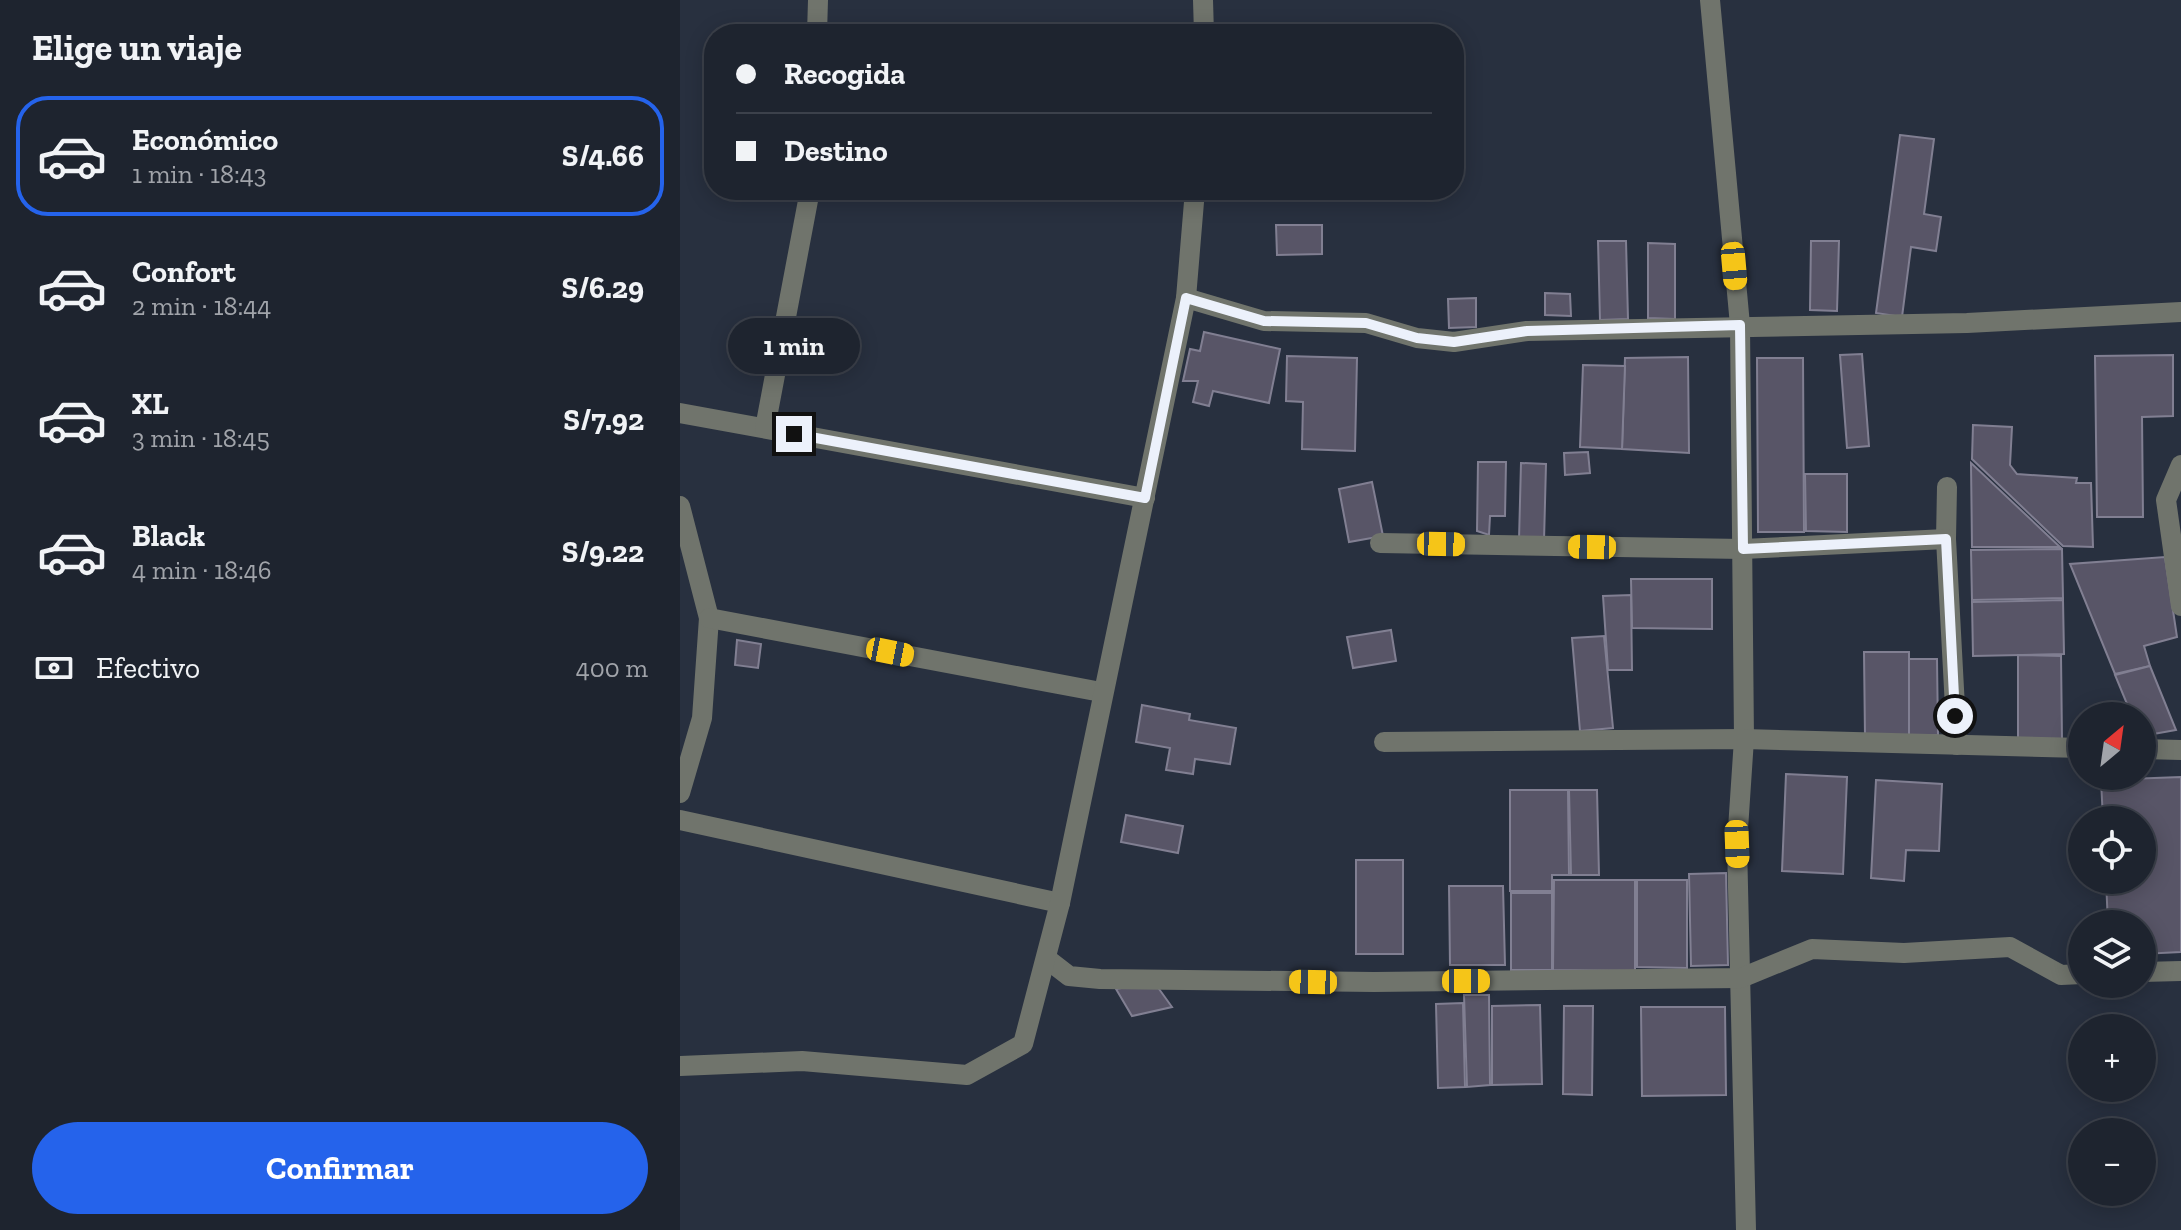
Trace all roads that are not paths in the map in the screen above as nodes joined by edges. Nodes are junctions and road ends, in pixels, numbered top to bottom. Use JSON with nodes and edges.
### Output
{"nodes":[{"id":1,"x":818,"y":0,"type":"edge"},
{"id":2,"x":1203,"y":0,"type":"edge"},
{"id":3,"x":1710,"y":0,"type":"edge"},
{"id":4,"x":817,"y":24,"type":"edge"},
{"id":5,"x":1204,"y":24,"type":"edge"},
{"id":6,"x":808,"y":200,"type":"edge"},
{"id":7,"x":1194,"y":200,"type":"edge"},
{"id":8,"x":1186,"y":298,"type":"junction"},
{"id":9,"x":2181,"y":312,"type":"edge"},
{"id":10,"x":1740,"y":325,"type":"junction"},
{"id":11,"x":680,"y":413,"type":"edge"},
{"id":12,"x":765,"y":428,"type":"junction"},
{"id":13,"x":2181,"y":465,"type":"edge"},
{"id":14,"x":1947,"y":487,"type":"dead end"},
{"id":15,"x":1145,"y":498,"type":"junction"},
{"id":16,"x":680,"y":506,"type":"edge"},
{"id":17,"x":1946,"y":539,"type":"junction"},
{"id":18,"x":1380,"y":543,"type":"dead end"},
{"id":19,"x":1743,"y":549,"type":"junction"},
{"id":20,"x":2181,"y":606,"type":"edge"},
{"id":21,"x":709,"y":618,"type":"junction"},
{"id":22,"x":1101,"y":692,"type":"junction"},
{"id":23,"x":1744,"y":739,"type":"junction"},
{"id":24,"x":1384,"y":742,"type":"dead end"},
{"id":25,"x":1957,"y":745,"type":"junction"},
{"id":26,"x":2068,"y":748,"type":"edge"},
{"id":27,"x":2156,"y":749,"type":"edge"},
{"id":28,"x":2181,"y":750,"type":"edge"},
{"id":29,"x":680,"y":793,"type":"edge"},
{"id":30,"x":680,"y":820,"type":"edge"},
{"id":31,"x":1060,"y":903,"type":"junction"},
{"id":32,"x":1047,"y":959,"type":"junction"},
{"id":33,"x":2181,"y":971,"type":"edge"},
{"id":34,"x":2156,"y":972,"type":"edge"},
{"id":35,"x":2068,"y":975,"type":"edge"},
{"id":36,"x":1741,"y":978,"type":"junction"},
{"id":37,"x":680,"y":1066,"type":"edge"},
{"id":38,"x":1746,"y":1230,"type":"edge"}],
"edges":[{"from":1,"to":4,"type":"street"},
{"from":2,"to":5,"type":"street"},
{"from":3,"to":10,"type":"street"},
{"from":6,"to":12,"type":"street"},
{"from":7,"to":8,"type":"street"},
{"from":8,"to":10,"type":"street"},
{"from":8,"to":15,"type":"street"},
{"from":9,"to":10,"type":"street"},
{"from":10,"to":19,"type":"street"},
{"from":11,"to":12,"type":"street"},
{"from":12,"to":15,"type":"street"},
{"from":13,"to":20,"type":"street"},
{"from":14,"to":17,"type":"street"},
{"from":15,"to":22,"type":"street"},
{"from":16,"to":21,"type":"street"},
{"from":17,"to":19,"type":"street"},
{"from":17,"to":25,"type":"street"},
{"from":18,"to":19,"type":"street"},
{"from":19,"to":23,"type":"street"},
{"from":21,"to":22,"type":"street"},
{"from":21,"to":29,"type":"street"},
{"from":22,"to":31,"type":"street"},
{"from":23,"to":24,"type":"street"},
{"from":23,"to":25,"type":"street"},
{"from":23,"to":36,"type":"street"},
{"from":25,"to":26,"type":"street"},
{"from":27,"to":28,"type":"street"},
{"from":30,"to":31,"type":"street"},
{"from":31,"to":32,"type":"street"},
{"from":32,"to":36,"type":"street"},
{"from":32,"to":37,"type":"street"},
{"from":33,"to":34,"type":"street"},
{"from":35,"to":36,"type":"street"},
{"from":36,"to":38,"type":"street"}]}
